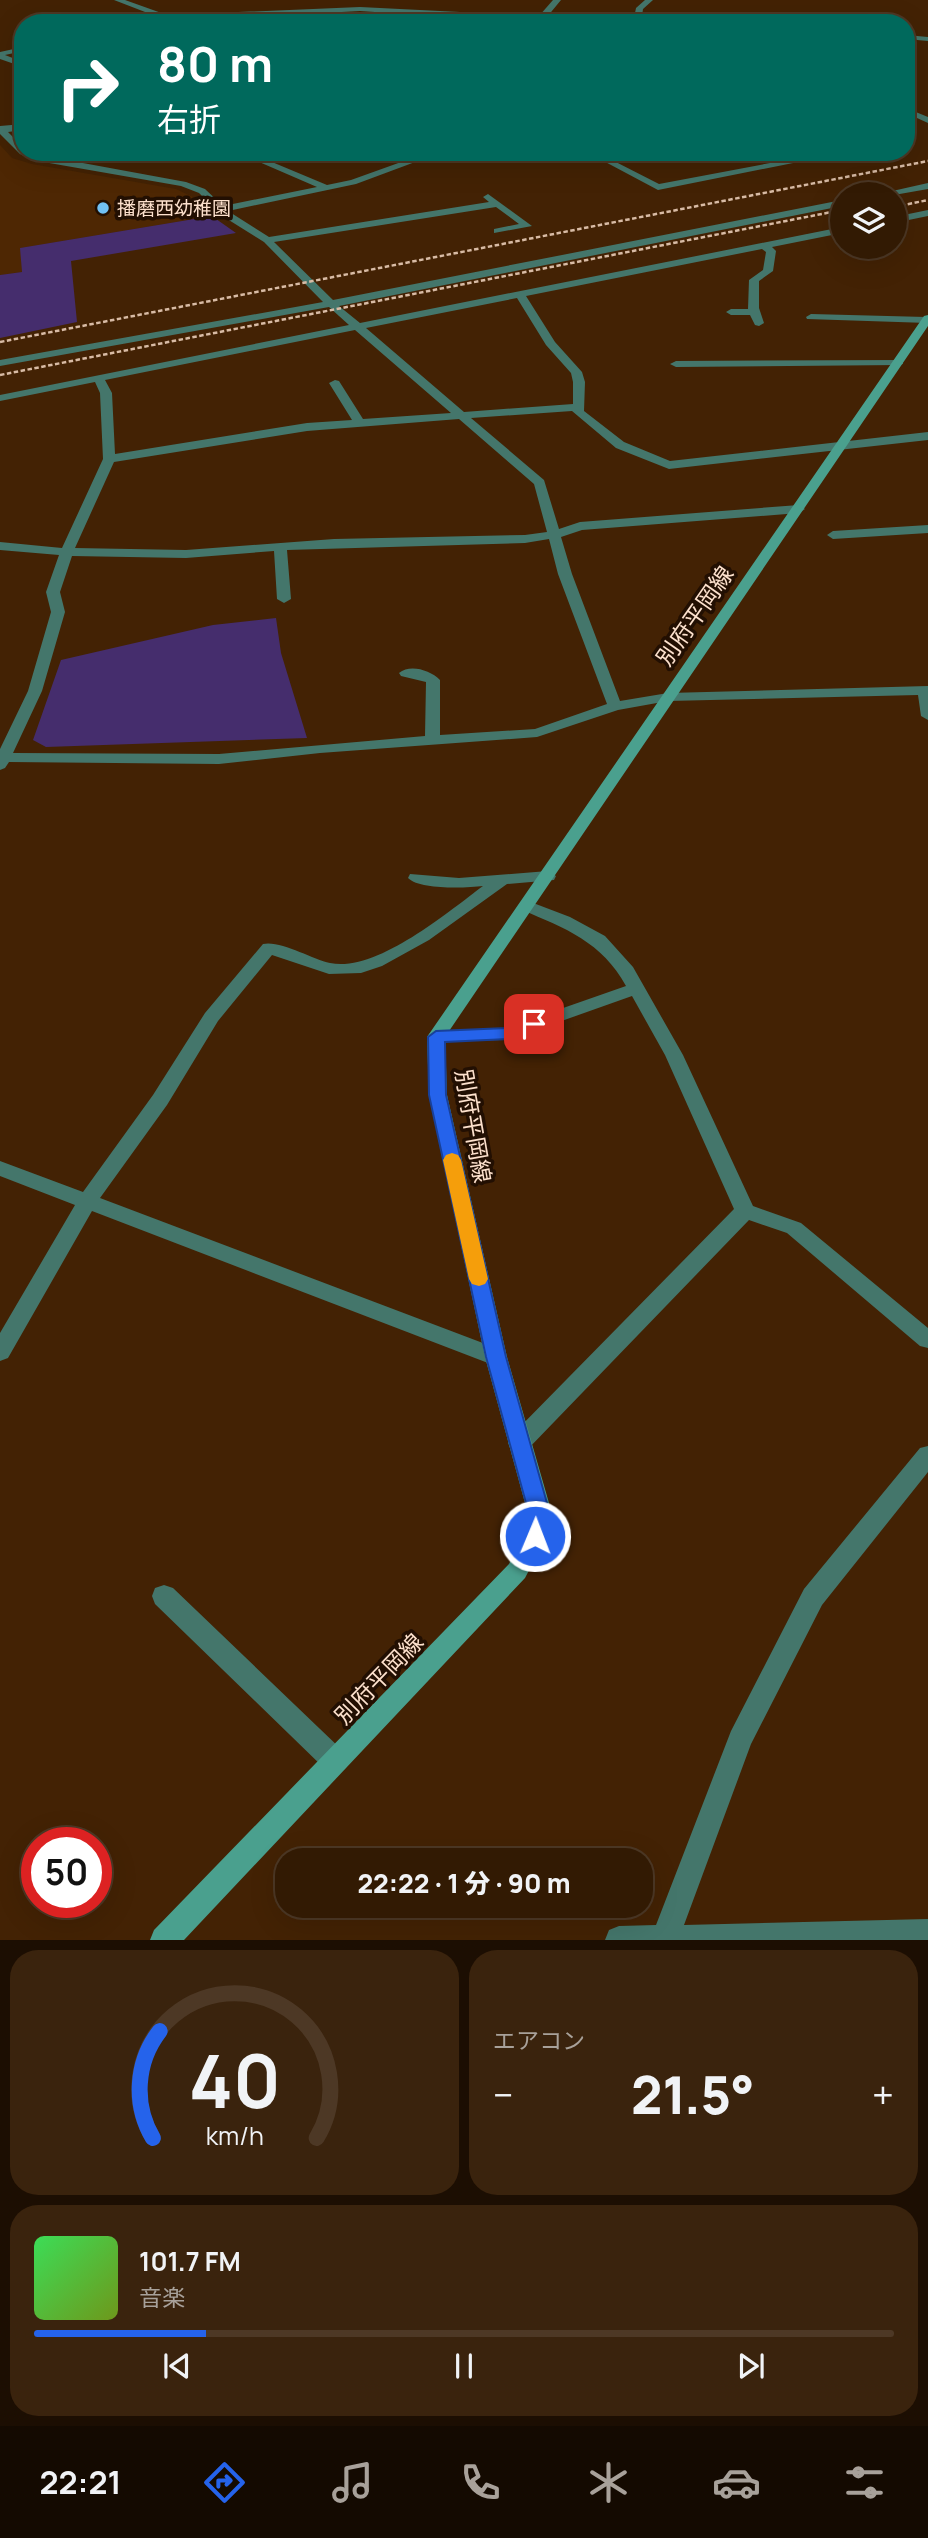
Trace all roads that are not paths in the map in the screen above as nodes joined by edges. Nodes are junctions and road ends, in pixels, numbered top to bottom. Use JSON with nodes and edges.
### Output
{"nodes":[{"id":1,"x":118,"y":0,"type":"edge"},
{"id":2,"x":374,"y":0,"type":"edge"},
{"id":3,"x":557,"y":0,"type":"edge"},
{"id":4,"x":649,"y":0,"type":"edge"},
{"id":5,"x":360,"y":9,"type":"junction"},
{"id":6,"x":158,"y":14,"type":"edge"},
{"id":7,"x":239,"y":14,"type":"edge"},
{"id":8,"x":449,"y":14,"type":"edge"},
{"id":9,"x":544,"y":14,"type":"edge"},
{"id":10,"x":639,"y":14,"type":"edge"},
{"id":11,"x":1,"y":130,"type":"edge"},
{"id":12,"x":14,"y":143,"type":"edge"},
{"id":13,"x":52,"y":161,"type":"edge"},
{"id":14,"x":262,"y":161,"type":"edge"},
{"id":15,"x":413,"y":161,"type":"edge"},
{"id":16,"x":608,"y":161,"type":"edge"},
{"id":17,"x":796,"y":161,"type":"edge"},
{"id":18,"x":928,"y":186,"type":"edge"},
{"id":19,"x":328,"y":188,"type":"junction"},
{"id":20,"x":907,"y":190,"type":"edge"},
{"id":21,"x":485,"y":195,"type":"dead end"},
{"id":22,"x":496,"y":204,"type":"junction"},
{"id":23,"x":830,"y":205,"type":"edge"},
{"id":24,"x":222,"y":209,"type":"junction"},
{"id":25,"x":928,"y":213,"type":"edge"},
{"id":26,"x":907,"y":217,"type":"edge"},
{"id":27,"x":497,"y":231,"type":"dead end"},
{"id":28,"x":830,"y":232,"type":"edge"},
{"id":29,"x":267,"y":240,"type":"junction"},
{"id":30,"x":764,"y":246,"type":"junction"},
{"id":31,"x":521,"y":296,"type":"junction"},
{"id":32,"x":331,"y":304,"type":"junction"},
{"id":33,"x":731,"y":312,"type":"dead end"},
{"id":34,"x":754,"y":312,"type":"junction"},
{"id":35,"x":811,"y":317,"type":"dead end"},
{"id":36,"x":927,"y":319,"type":"edge"},
{"id":37,"x":759,"y":323,"type":"dead end"},
{"id":38,"x":361,"y":328,"type":"junction"},
{"id":39,"x":899,"y":362,"type":"junction"},
{"id":40,"x":0,"y":363,"type":"edge"},
{"id":41,"x":676,"y":364,"type":"dead end"},
{"id":42,"x":98,"y":378,"type":"junction"},
{"id":43,"x":335,"y":383,"type":"dead end"},
{"id":44,"x":0,"y":398,"type":"edge"},
{"id":45,"x":576,"y":408,"type":"junction"},
{"id":46,"x":461,"y":415,"type":"junction"},
{"id":47,"x":360,"y":423,"type":"junction"},
{"id":48,"x":928,"y":436,"type":"edge"},
{"id":49,"x":843,"y":445,"type":"junction"},
{"id":50,"x":109,"y":459,"type":"junction"},
{"id":51,"x":799,"y":509,"type":"junction"},
{"id":52,"x":928,"y":529,"type":"edge"},
{"id":53,"x":553,"y":535,"type":"junction"},
{"id":54,"x":833,"y":535,"type":"dead end"},
{"id":55,"x":0,"y":546,"type":"edge"},
{"id":56,"x":280,"y":546,"type":"junction"},
{"id":57,"x":67,"y":552,"type":"junction"},
{"id":58,"x":284,"y":599,"type":"dead end"},
{"id":59,"x":406,"y":673,"type":"dead end"},
{"id":60,"x":668,"y":697,"type":"junction"},
{"id":61,"x":927,"y":701,"type":"edge"},
{"id":62,"x":615,"y":706,"type":"junction"},
{"id":63,"x":433,"y":742,"type":"junction"},
{"id":64,"x":2,"y":760,"type":"edge"},
{"id":65,"x":548,"y":876,"type":"junction"},
{"id":66,"x":416,"y":878,"type":"dead end"},
{"id":67,"x":502,"y":880,"type":"junction"},
{"id":68,"x":528,"y":906,"type":"junction"},
{"id":69,"x":637,"y":988,"type":"junction"},
{"id":70,"x":436,"y":1037,"type":"junction"},
{"id":71,"x":0,"y":1168,"type":"edge"},
{"id":72,"x":88,"y":1200,"type":"junction"},
{"id":73,"x":745,"y":1211,"type":"junction"},
{"id":74,"x":928,"y":1340,"type":"edge"},
{"id":75,"x":0,"y":1353,"type":"edge"},
{"id":76,"x":496,"y":1357,"type":"junction"},
{"id":77,"x":519,"y":1443,"type":"junction"},
{"id":78,"x":928,"y":1455,"type":"edge"},
{"id":79,"x":164,"y":1597,"type":"dead end"},
{"id":80,"x":334,"y":1760,"type":"junction"},
{"id":81,"x":928,"y":1933,"type":"edge"},
{"id":82,"x":665,"y":1938,"type":"edge"},
{"id":83,"x":164,"y":1940,"type":"edge"},
{"id":84,"x":618,"y":1940,"type":"edge"}],
"edges":[{"from":1,"to":6,"type":"street"},
{"from":2,"to":5,"type":"street"},
{"from":3,"to":9,"type":"street"},
{"from":4,"to":10,"type":"street"},
{"from":5,"to":7,"type":"street"},
{"from":5,"to":8,"type":"street"},
{"from":11,"to":12,"type":"street"},
{"from":13,"to":24,"type":"street"},
{"from":14,"to":19,"type":"street"},
{"from":15,"to":19,"type":"street"},
{"from":16,"to":17,"type":"street"},
{"from":18,"to":20,"type":"street"},
{"from":19,"to":24,"type":"street"},
{"from":21,"to":22,"type":"street"},
{"from":22,"to":27,"type":"street"},
{"from":22,"to":29,"type":"street"},
{"from":23,"to":32,"type":"street"},
{"from":24,"to":29,"type":"street"},
{"from":25,"to":26,"type":"street"},
{"from":28,"to":30,"type":"street"},
{"from":29,"to":32,"type":"street"},
{"from":30,"to":31,"type":"street"},
{"from":30,"to":34,"type":"street"},
{"from":31,"to":38,"type":"street"},
{"from":31,"to":45,"type":"street"},
{"from":32,"to":38,"type":"street"},
{"from":32,"to":40,"type":"street"},
{"from":33,"to":34,"type":"street"},
{"from":34,"to":37,"type":"street"},
{"from":35,"to":36,"type":"street"},
{"from":36,"to":39,"type":"main road","name":"別府平岡線"},
{"from":38,"to":42,"type":"street"},
{"from":38,"to":46,"type":"street"},
{"from":39,"to":41,"type":"street"},
{"from":39,"to":49,"type":"main road","name":"別府平岡線"},
{"from":42,"to":44,"type":"street"},
{"from":42,"to":50,"type":"street"},
{"from":43,"to":47,"type":"street"},
{"from":45,"to":46,"type":"street"},
{"from":45,"to":49,"type":"street"},
{"from":46,"to":47,"type":"street"},
{"from":46,"to":53,"type":"street"},
{"from":47,"to":50,"type":"street"},
{"from":48,"to":49,"type":"street"},
{"from":49,"to":51,"type":"main road","name":"別府平岡線"},
{"from":50,"to":57,"type":"street"},
{"from":51,"to":53,"type":"street"},
{"from":51,"to":60,"type":"main road","name":"別府平岡線"},
{"from":52,"to":54,"type":"street"},
{"from":53,"to":56,"type":"street"},
{"from":53,"to":62,"type":"street"},
{"from":55,"to":57,"type":"street"},
{"from":56,"to":57,"type":"street"},
{"from":56,"to":58,"type":"street"},
{"from":57,"to":64,"type":"street"},
{"from":59,"to":63,"type":"street"},
{"from":60,"to":61,"type":"street"},
{"from":60,"to":62,"type":"street"},
{"from":60,"to":65,"type":"main road","name":"別府平岡線"},
{"from":62,"to":63,"type":"street"},
{"from":63,"to":64,"type":"street"},
{"from":65,"to":67,"type":"street"},
{"from":65,"to":68,"type":"main road","name":"別府平岡線"},
{"from":66,"to":67,"type":"street"},
{"from":67,"to":72,"type":"street"},
{"from":68,"to":69,"type":"street"},
{"from":68,"to":70,"type":"main road","name":"別府平岡線"},
{"from":69,"to":70,"type":"street"},
{"from":69,"to":73,"type":"street"},
{"from":70,"to":76,"type":"main road","name":"別府平岡線"},
{"from":71,"to":72,"type":"street"},
{"from":72,"to":75,"type":"street"},
{"from":72,"to":76,"type":"street"},
{"from":73,"to":74,"type":"street"},
{"from":73,"to":77,"type":"street"},
{"from":76,"to":77,"type":"main road","name":"別府平岡線"},
{"from":77,"to":80,"type":"main road","name":"別府平岡線"},
{"from":78,"to":82,"type":"street"},
{"from":79,"to":80,"type":"street"},
{"from":80,"to":83,"type":"main road","name":"別府平岡線"},
{"from":81,"to":82,"type":"street"},
{"from":82,"to":84,"type":"street"}]}
